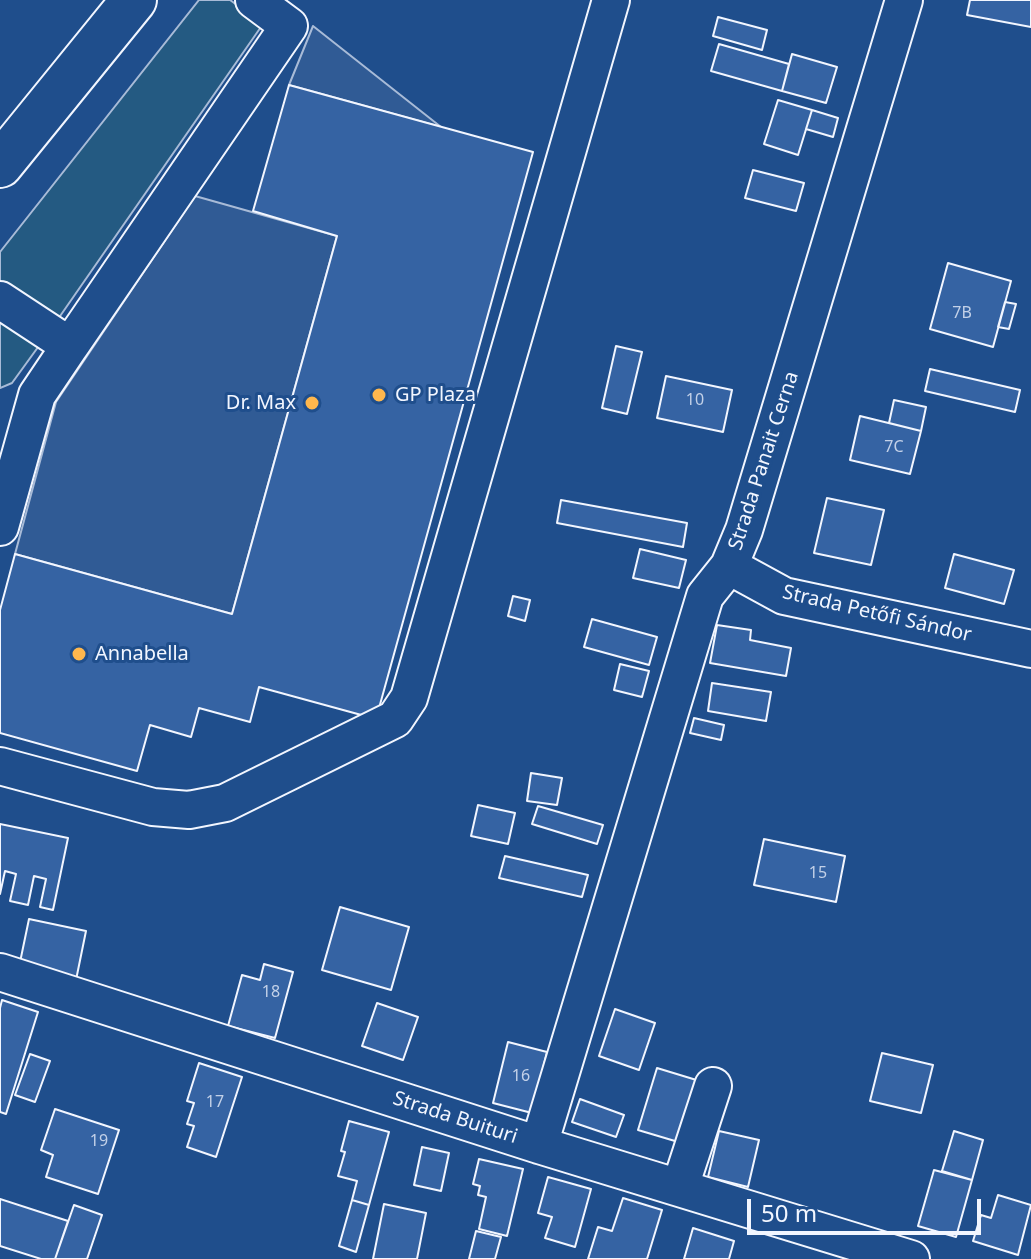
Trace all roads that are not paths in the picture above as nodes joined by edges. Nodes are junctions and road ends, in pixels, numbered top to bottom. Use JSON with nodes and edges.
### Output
{"nodes":[{"id":1,"x":134,"y":0,"type":"edge"},
{"id":2,"x":254,"y":0,"type":"edge"},
{"id":3,"x":611,"y":0,"type":"edge"},
{"id":4,"x":904,"y":0,"type":"edge"},
{"id":5,"x":0,"y":165,"type":"edge"},
{"id":6,"x":0,"y":300,"type":"edge"},
{"id":7,"x":70,"y":346,"type":"junction"},
{"id":8,"x":0,"y":527,"type":"edge"},
{"id":9,"x":729,"y":566,"type":"junction"},
{"id":10,"x":1031,"y":649,"type":"edge"},
{"id":11,"x":0,"y":766,"type":"edge"},
{"id":12,"x":0,"y":972,"type":"edge"},
{"id":13,"x":713,"y":1086,"type":"dead end"},
{"id":14,"x":539,"y":1145,"type":"junction"},
{"id":15,"x":680,"y":1187,"type":"junction"},
{"id":16,"x":911,"y":1259,"type":"edge"}],
"edges":[{"from":1,"to":5,"type":"main road"},
{"from":2,"to":7,"type":"street"},
{"from":3,"to":11,"type":"street"},
{"from":4,"to":9,"type":"street","name":"Strada Panait Cerna"},
{"from":6,"to":7,"type":"street"},
{"from":7,"to":8,"type":"street"},
{"from":9,"to":10,"type":"street","name":"Strada Petőfi Sándor"},
{"from":9,"to":14,"type":"street","name":"Strada Panait Cerna"},
{"from":12,"to":14,"type":"street","name":"Strada Buituri"},
{"from":13,"to":15,"type":"street"},
{"from":14,"to":15,"type":"street","name":"Strada Buituri"},
{"from":15,"to":16,"type":"street","name":"Strada Buituri"}]}
